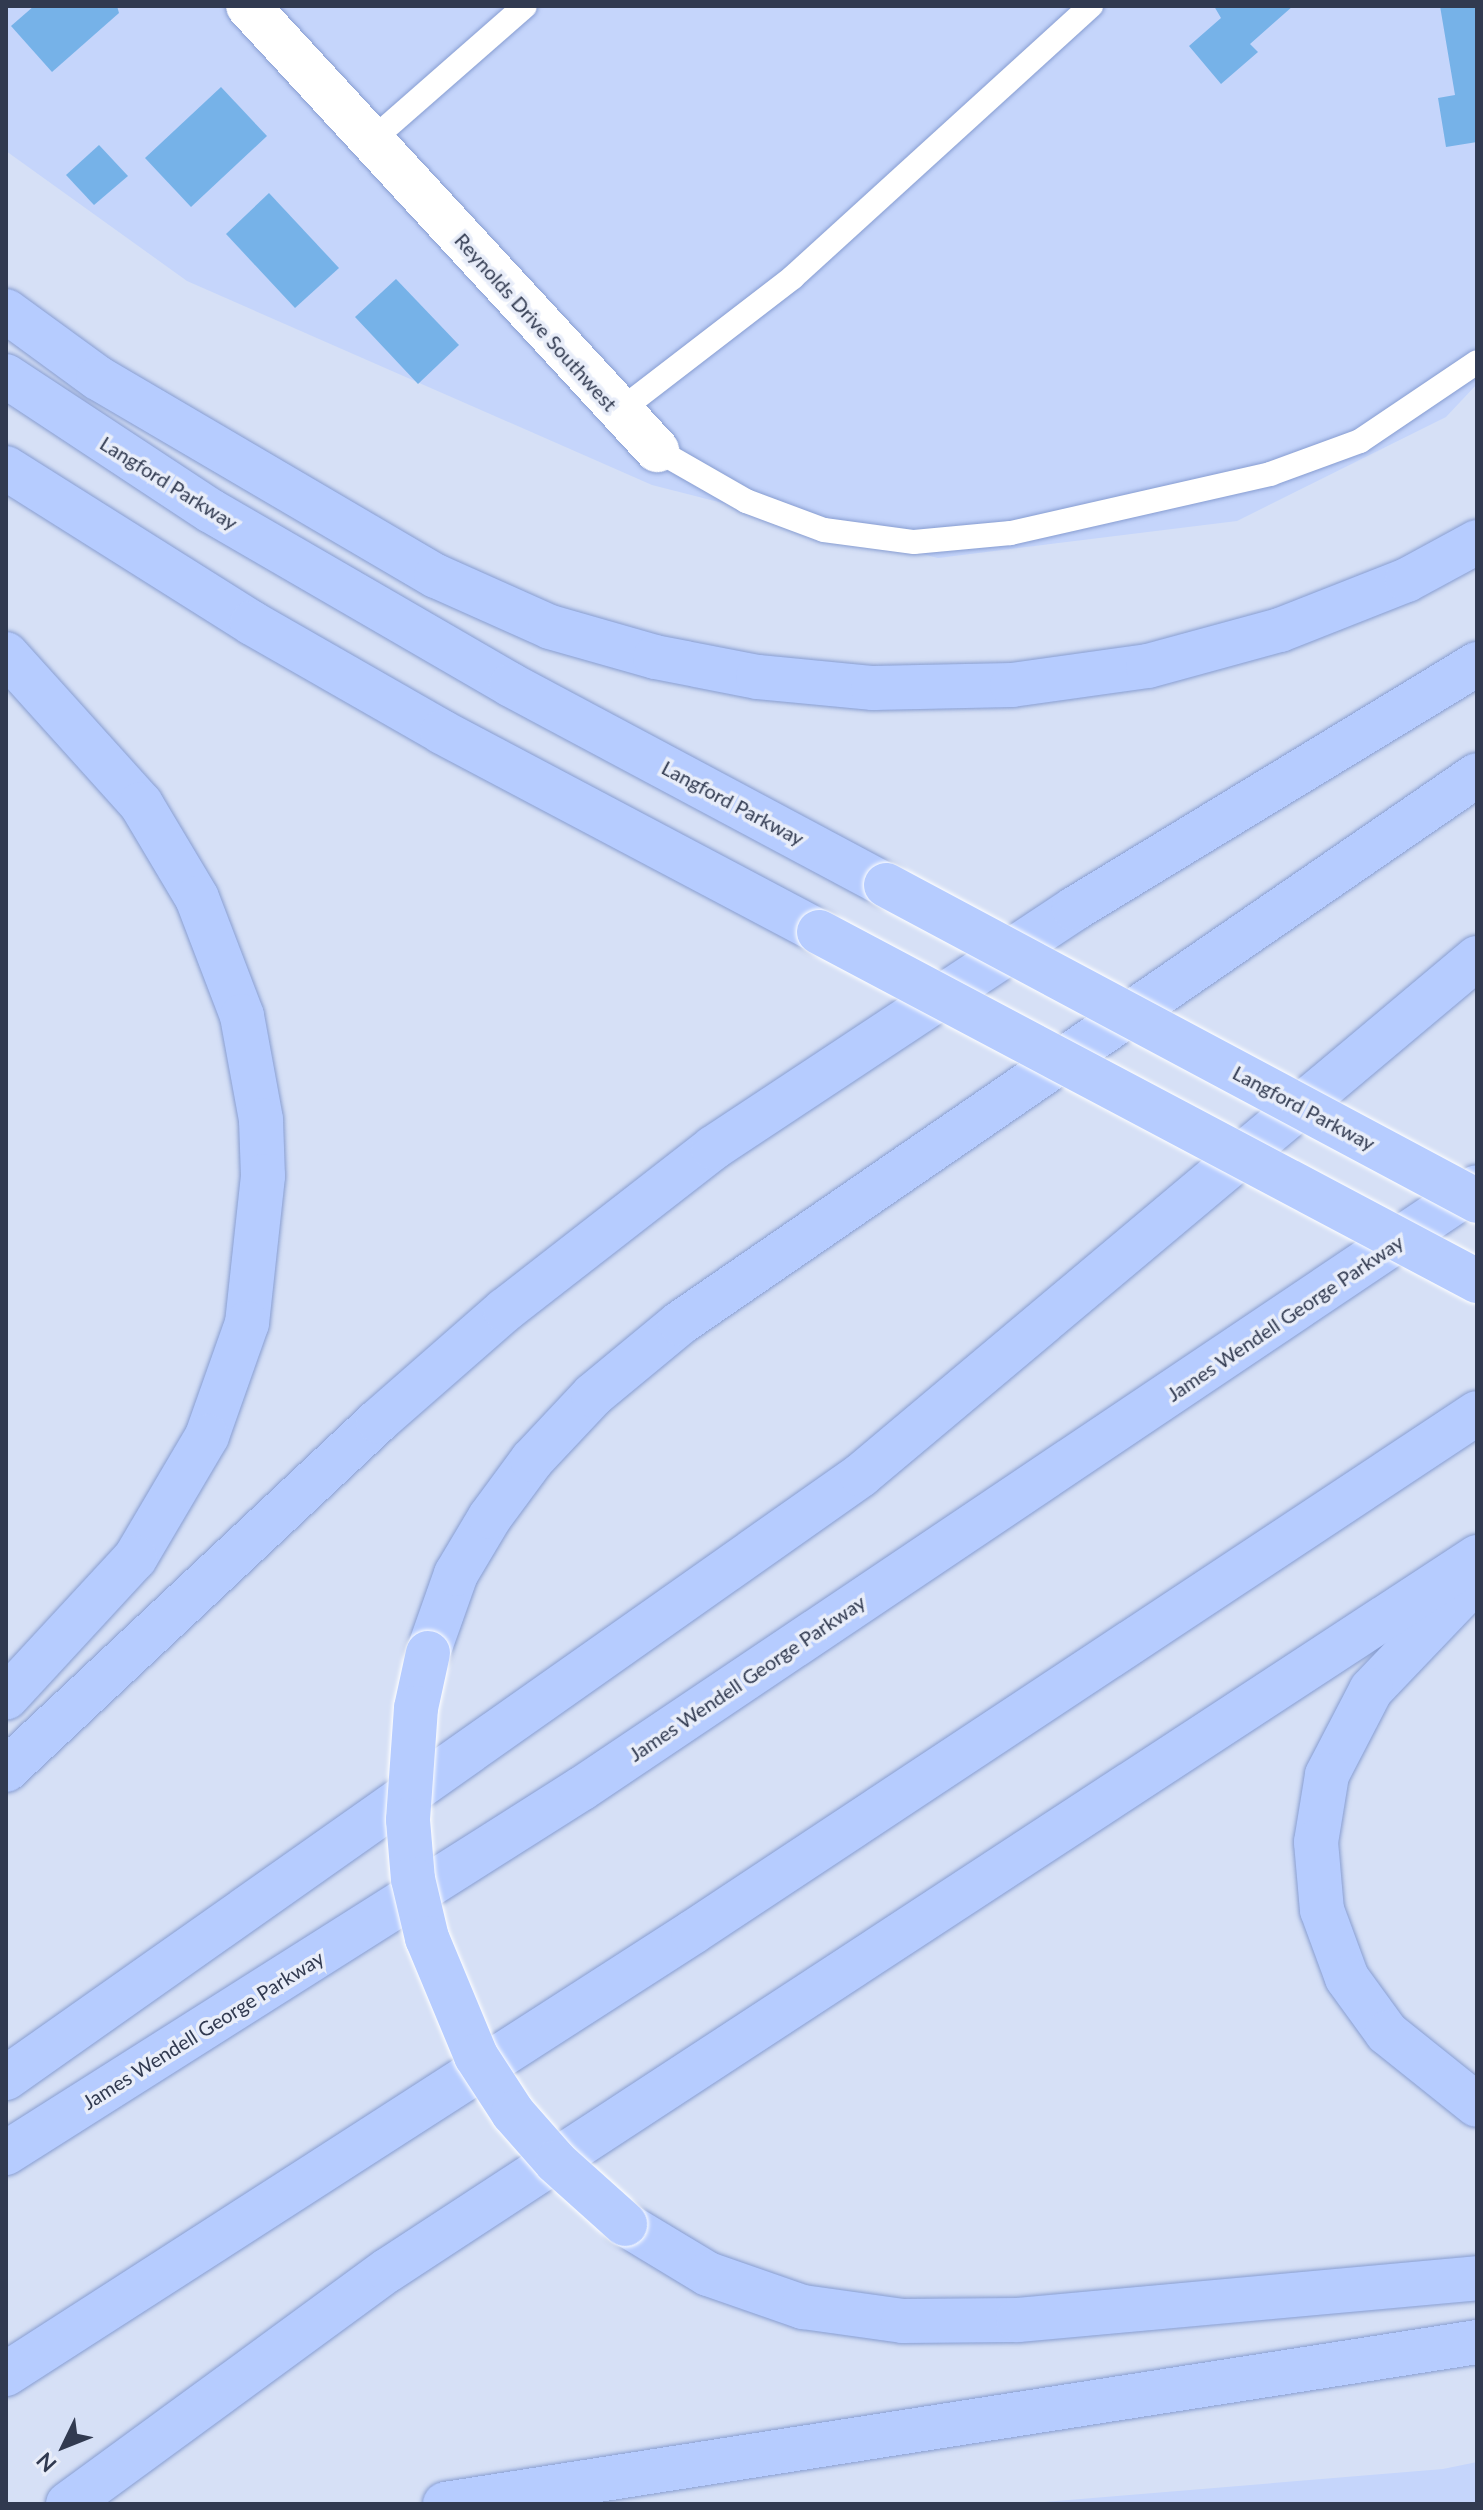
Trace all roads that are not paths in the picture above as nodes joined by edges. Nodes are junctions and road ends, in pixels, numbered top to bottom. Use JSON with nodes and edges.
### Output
{"nodes":[{"id":1,"x":248,"y":6,"type":"edge"},
{"id":2,"x":525,"y":6,"type":"edge"},
{"id":3,"x":1091,"y":6,"type":"edge"},
{"id":4,"x":372,"y":140,"type":"junction"},
{"id":5,"x":6,"y":311,"type":"edge"},
{"id":6,"x":1477,"y":362,"type":"edge"},
{"id":7,"x":6,"y":376,"type":"edge"},
{"id":8,"x":618,"y":412,"type":"junction"},
{"id":9,"x":657,"y":450,"type":"joint"},
{"id":10,"x":6,"y":468,"type":"edge"},
{"id":11,"x":1477,"y":542,"type":"edge"},
{"id":12,"x":6,"y":654,"type":"edge"},
{"id":13,"x":1477,"y":664,"type":"edge"},
{"id":14,"x":1477,"y":775,"type":"edge"},
{"id":15,"x":1477,"y":958,"type":"edge"},
{"id":16,"x":1477,"y":1187,"type":"edge"},
{"id":17,"x":1477,"y":1201,"type":"edge"},
{"id":18,"x":1477,"y":1281,"type":"edge"},
{"id":19,"x":1477,"y":1413,"type":"edge"},
{"id":20,"x":1477,"y":1557,"type":"edge"},
{"id":21,"x":1477,"y":1579,"type":"edge"},
{"id":22,"x":6,"y":1698,"type":"edge"},
{"id":23,"x":6,"y":1770,"type":"edge"},
{"id":24,"x":6,"y":2078,"type":"edge"},
{"id":25,"x":1477,"y":2105,"type":"edge"},
{"id":26,"x":6,"y":2153,"type":"edge"},
{"id":27,"x":1477,"y":2278,"type":"edge"},
{"id":28,"x":1477,"y":2342,"type":"edge"},
{"id":29,"x":6,"y":2374,"type":"edge"},
{"id":30,"x":68,"y":2504,"type":"edge"},
{"id":31,"x":445,"y":2504,"type":"edge"}],
"edges":[{"from":1,"to":4,"type":"street","name":"Reynolds Drive Southwest"},
{"from":2,"to":4,"type":"lane"},
{"from":3,"to":8,"type":"lane"},
{"from":4,"to":8,"type":"street","name":"Reynolds Drive Southwest"},
{"from":5,"to":11,"type":"highway"},
{"from":6,"to":9,"type":"lane"},
{"from":7,"to":17,"type":"highway","name":"Langford Parkway","bridge":true},
{"from":8,"to":9,"type":"street","name":"Reynolds Drive Southwest"},
{"from":10,"to":18,"type":"highway","bridge":true},
{"from":12,"to":22,"type":"highway"},
{"from":13,"to":23,"type":"highway"},
{"from":14,"to":27,"type":"highway","bridge":true},
{"from":15,"to":24,"type":"highway"},
{"from":16,"to":26,"type":"highway","name":"James Wendell George Parkway"},
{"from":19,"to":29,"type":"highway"},
{"from":20,"to":30,"type":"highway"},
{"from":21,"to":25,"type":"highway"},
{"from":28,"to":31,"type":"highway"}]}
